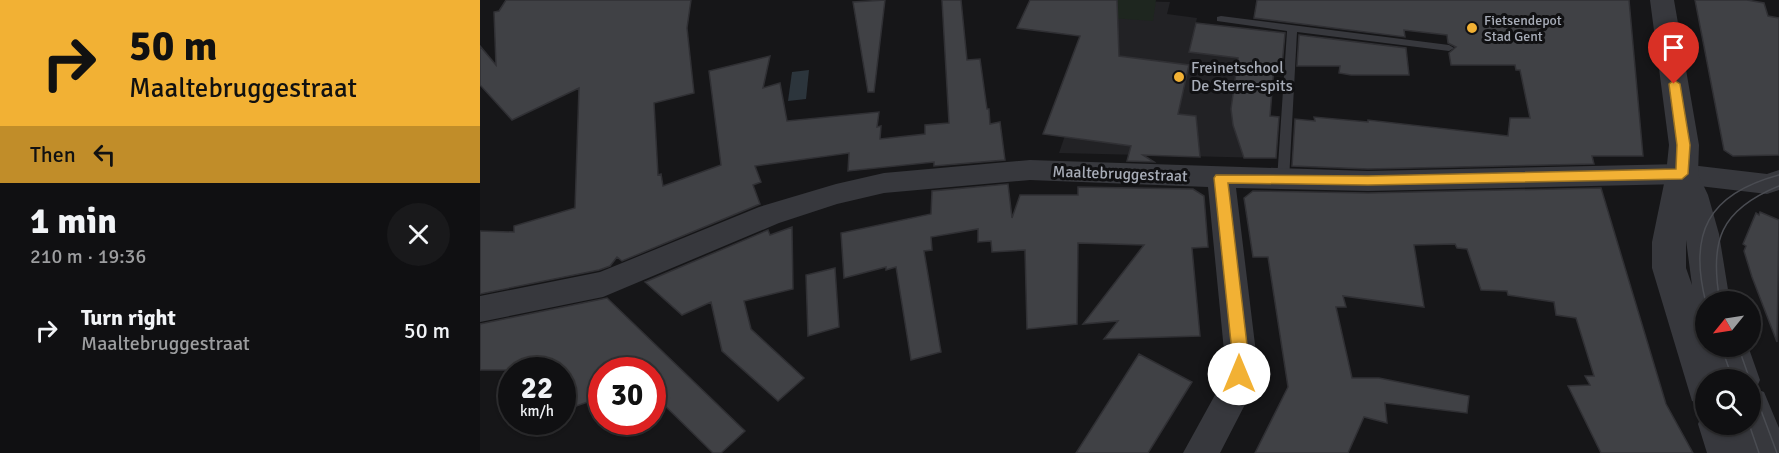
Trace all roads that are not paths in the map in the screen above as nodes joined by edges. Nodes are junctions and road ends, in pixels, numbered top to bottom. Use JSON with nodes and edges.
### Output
{"nodes":[{"id":1,"x":1662,"y":0,"type":"edge"},
{"id":2,"x":1221,"y":19,"type":"dead end"},
{"id":3,"x":1292,"y":29,"type":"junction"},
{"id":4,"x":1449,"y":48,"type":"dead end"},
{"id":5,"x":1682,"y":174,"type":"junction"},
{"id":6,"x":1221,"y":178,"type":"junction"},
{"id":7,"x":1283,"y":180,"type":"junction"},
{"id":8,"x":1779,"y":180,"type":"edge"},
{"id":9,"x":1710,"y":291,"type":"edge"},
{"id":10,"x":480,"y":309,"type":"edge"},
{"id":11,"x":1700,"y":369,"type":"edge"},
{"id":12,"x":1761,"y":434,"type":"edge"},
{"id":13,"x":1722,"y":435,"type":"edge"},
{"id":14,"x":1201,"y":453,"type":"edge"},
{"id":15,"x":1728,"y":453,"type":"edge"},
{"id":16,"x":1768,"y":453,"type":"edge"}],
"edges":[{"from":1,"to":5,"type":"street"},
{"from":2,"to":3,"type":"lane"},
{"from":3,"to":4,"type":"lane"},
{"from":3,"to":7,"type":"lane"},
{"from":5,"to":7,"type":"street","name":"Maaltebruggestraat"},
{"from":5,"to":8,"type":"street","name":"Maaltebruggestraat"},
{"from":5,"to":9,"type":"street"},
{"from":5,"to":11,"type":"street"},
{"from":6,"to":7,"type":"street","name":"Maaltebruggestraat"},
{"from":6,"to":10,"type":"street","name":"Maaltebruggestraat"},
{"from":6,"to":14,"type":"street"},
{"from":12,"to":16,"type":"street"},
{"from":13,"to":15,"type":"street"}]}
